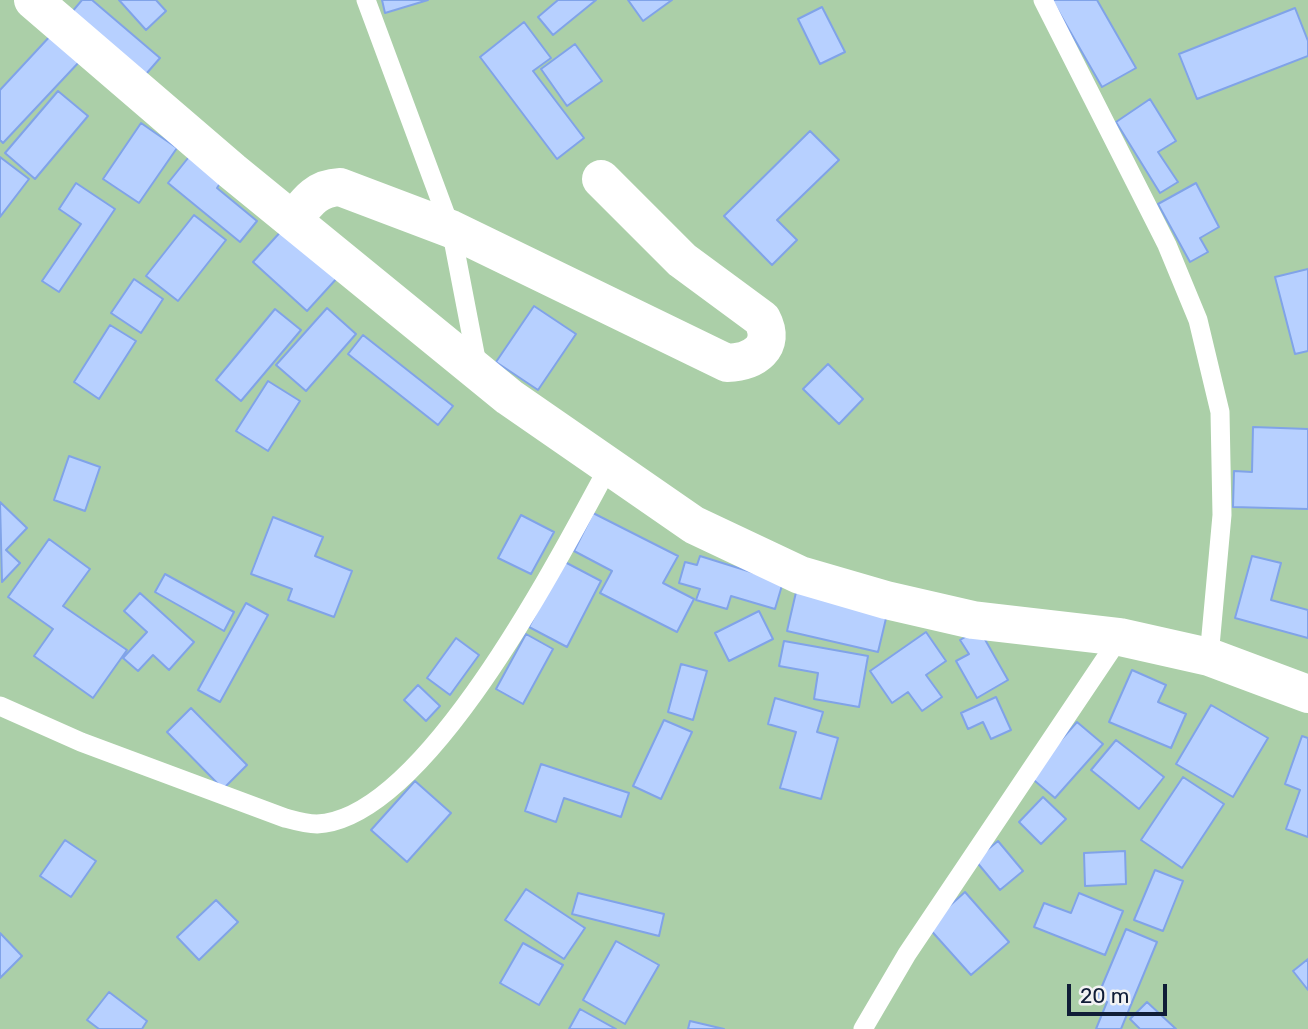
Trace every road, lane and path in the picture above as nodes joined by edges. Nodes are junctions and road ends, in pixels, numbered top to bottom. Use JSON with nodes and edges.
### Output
{"nodes":[{"id":1,"x":33,"y":0,"type":"edge"},
{"id":2,"x":366,"y":0,"type":"edge"},
{"id":3,"x":1043,"y":0,"type":"edge"},
{"id":4,"x":601,"y":179,"type":"dead end"},
{"id":5,"x":293,"y":220,"type":"junction"},
{"id":6,"x":451,"y":229,"type":"junction"},
{"id":7,"x":478,"y":371,"type":"junction"},
{"id":8,"x":608,"y":468,"type":"junction"},
{"id":9,"x":1120,"y":637,"type":"junction"},
{"id":10,"x":1209,"y":657,"type":"junction"},
{"id":11,"x":1308,"y":694,"type":"edge"},
{"id":12,"x":0,"y":706,"type":"edge"},
{"id":13,"x":863,"y":1029,"type":"edge"}],
"edges":[{"from":1,"to":5,"type":"street"},
{"from":2,"to":6,"type":"lane"},
{"from":3,"to":10,"type":"lane"},
{"from":4,"to":6,"type":"street"},
{"from":5,"to":6,"type":"street"},
{"from":5,"to":7,"type":"street"},
{"from":6,"to":7,"type":"lane"},
{"from":7,"to":8,"type":"street"},
{"from":8,"to":9,"type":"street"},
{"from":8,"to":12,"type":"lane"},
{"from":9,"to":10,"type":"street"},
{"from":9,"to":13,"type":"lane"},
{"from":10,"to":11,"type":"street"}]}
